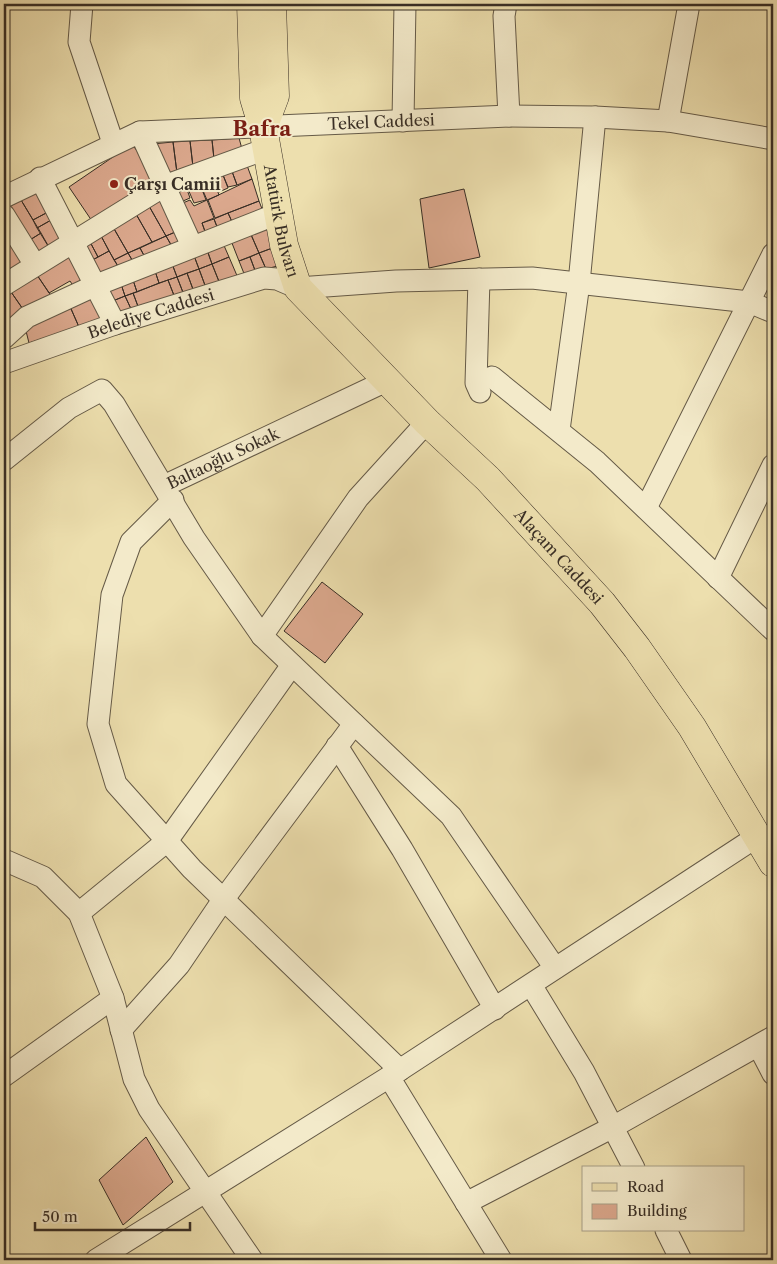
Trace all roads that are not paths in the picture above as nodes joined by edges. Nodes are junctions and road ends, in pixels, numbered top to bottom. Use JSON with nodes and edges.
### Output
{"nodes":[{"id":1,"x":82,"y":4,"type":"edge"},
{"id":2,"x":251,"y":4,"type":"edge"},
{"id":3,"x":272,"y":4,"type":"edge"},
{"id":4,"x":405,"y":4,"type":"edge"},
{"id":5,"x":506,"y":4,"type":"edge"},
{"id":6,"x":690,"y":4,"type":"edge"},
{"id":7,"x":509,"y":116,"type":"junction"},
{"id":8,"x":595,"y":117,"type":"junction"},
{"id":9,"x":403,"y":121,"type":"junction"},
{"id":10,"x":668,"y":121,"type":"junction"},
{"id":11,"x":140,"y":132,"type":"junction"},
{"id":12,"x":265,"y":138,"type":"junction"},
{"id":13,"x":773,"y":139,"type":"edge"},
{"id":14,"x":113,"y":144,"type":"junction"},
{"id":15,"x":40,"y":178,"type":"junction"},
{"id":16,"x":164,"y":186,"type":"junction"},
{"id":17,"x":4,"y":197,"type":"edge"},
{"id":18,"x":277,"y":214,"type":"junction"},
{"id":19,"x":4,"y":215,"type":"edge"},
{"id":20,"x":72,"y":242,"type":"junction"},
{"id":21,"x":192,"y":246,"type":"junction"},
{"id":22,"x":773,"y":254,"type":"edge"},
{"id":23,"x":34,"y":265,"type":"junction"},
{"id":24,"x":479,"y":279,"type":"junction"},
{"id":25,"x":579,"y":283,"type":"junction"},
{"id":26,"x":4,"y":285,"type":"edge"},
{"id":27,"x":94,"y":286,"type":"junction"},
{"id":28,"x":298,"y":288,"type":"junction"},
{"id":29,"x":749,"y":302,"type":"junction"},
{"id":30,"x":773,"y":312,"type":"edge"},
{"id":31,"x":115,"y":324,"type":"junction"},
{"id":32,"x":4,"y":338,"type":"edge"},
{"id":33,"x":4,"y":363,"type":"edge"},
{"id":34,"x":386,"y":381,"type":"junction"},
{"id":35,"x":427,"y":422,"type":"junction"},
{"id":36,"x":558,"y":430,"type":"junction"},
{"id":37,"x":4,"y":460,"type":"edge"},
{"id":38,"x":773,"y":465,"type":"edge"},
{"id":39,"x":169,"y":493,"type":"junction"},
{"id":40,"x":646,"y":508,"type":"junction"},
{"id":41,"x":718,"y":578,"type":"junction"},
{"id":42,"x":773,"y":630,"type":"edge"},
{"id":43,"x":262,"y":636,"type":"junction"},
{"id":44,"x":292,"y":665,"type":"junction"},
{"id":45,"x":354,"y":724,"type":"junction"},
{"id":46,"x":337,"y":746,"type":"junction"},
{"id":47,"x":167,"y":841,"type":"junction"},
{"id":48,"x":768,"y":850,"type":"edge"},
{"id":49,"x":4,"y":860,"type":"edge"},
{"id":50,"x":223,"y":900,"type":"junction"},
{"id":51,"x":79,"y":913,"type":"junction"},
{"id":52,"x":555,"y":968,"type":"junction"},
{"id":53,"x":531,"y":985,"type":"junction"},
{"id":54,"x":112,"y":998,"type":"junction"},
{"id":55,"x":495,"y":1009,"type":"junction"},
{"id":56,"x":122,"y":1030,"type":"junction"},
{"id":57,"x":766,"y":1042,"type":"edge"},
{"id":58,"x":394,"y":1074,"type":"junction"},
{"id":59,"x":773,"y":1074,"type":"edge"},
{"id":60,"x":4,"y":1076,"type":"edge"},
{"id":61,"x":612,"y":1127,"type":"junction"},
{"id":62,"x":633,"y":1166,"type":"edge"},
{"id":63,"x":207,"y":1191,"type":"junction"},
{"id":64,"x":466,"y":1204,"type":"junction"},
{"id":65,"x":667,"y":1232,"type":"edge"},
{"id":66,"x":248,"y":1258,"type":"edge"},
{"id":67,"x":96,"y":1260,"type":"edge"},
{"id":68,"x":501,"y":1260,"type":"edge"},
{"id":69,"x":681,"y":1260,"type":"edge"}],
"edges":[{"from":1,"to":14,"type":"street"},
{"from":2,"to":12,"type":"main road","name":"Atatürk Bulvarı"},
{"from":3,"to":12,"type":"main road"},
{"from":4,"to":9,"type":"street"},
{"from":5,"to":7,"type":"street"},
{"from":6,"to":10,"type":"street"},
{"from":7,"to":8,"type":"street","name":"Tekel Caddesi"},
{"from":7,"to":9,"type":"street","name":"Tekel Caddesi"},
{"from":8,"to":10,"type":"street","name":"Tekel Caddesi"},
{"from":8,"to":25,"type":"street"},
{"from":9,"to":12,"type":"street","name":"Tekel Caddesi"},
{"from":10,"to":13,"type":"street","name":"Tekel Caddesi"},
{"from":11,"to":12,"type":"street","name":"Tekel Caddesi"},
{"from":11,"to":14,"type":"street","name":"Tekel Caddesi"},
{"from":11,"to":16,"type":"street"},
{"from":12,"to":16,"type":"street"},
{"from":12,"to":18,"type":"main road","name":"Atatürk Bulvarı"},
{"from":14,"to":15,"type":"street","name":"Tekel Caddesi"},
{"from":15,"to":17,"type":"street","name":"Tekel Caddesi"},
{"from":15,"to":20,"type":"street"},
{"from":16,"to":20,"type":"street"},
{"from":16,"to":21,"type":"street"},
{"from":18,"to":21,"type":"street"},
{"from":18,"to":28,"type":"main road","name":"Atatürk Bulvarı"},
{"from":19,"to":23,"type":"street"},
{"from":20,"to":23,"type":"street"},
{"from":20,"to":27,"type":"street"},
{"from":21,"to":27,"type":"street"},
{"from":22,"to":29,"type":"street"},
{"from":23,"to":26,"type":"street"},
{"from":24,"to":25,"type":"street"},
{"from":24,"to":28,"type":"street"},
{"from":24,"to":36,"type":"street"},
{"from":25,"to":29,"type":"street"},
{"from":25,"to":36,"type":"street"},
{"from":27,"to":31,"type":"street"},
{"from":27,"to":32,"type":"street"},
{"from":28,"to":31,"type":"street","name":"Belediye Caddesi"},
{"from":28,"to":34,"type":"main road","name":"Alaçam Caddesi"},
{"from":29,"to":30,"type":"street"},
{"from":29,"to":40,"type":"street"},
{"from":31,"to":33,"type":"street","name":"Belediye Caddesi"},
{"from":34,"to":35,"type":"main road","name":"Alaçam Caddesi"},
{"from":34,"to":39,"type":"street","name":"Baltaoğlu Sokak"},
{"from":35,"to":43,"type":"street"},
{"from":35,"to":48,"type":"main road","name":"Alaçam Caddesi"},
{"from":36,"to":40,"type":"street"},
{"from":37,"to":39,"type":"street","name":"Baltaoğlu Sokak"},
{"from":38,"to":41,"type":"street"},
{"from":39,"to":43,"type":"street"},
{"from":39,"to":47,"type":"street"},
{"from":40,"to":41,"type":"street"},
{"from":41,"to":42,"type":"street"},
{"from":43,"to":44,"type":"street"},
{"from":44,"to":45,"type":"street"},
{"from":44,"to":47,"type":"street"},
{"from":45,"to":46,"type":"street"},
{"from":45,"to":52,"type":"street"},
{"from":46,"to":50,"type":"street"},
{"from":46,"to":55,"type":"street"},
{"from":47,"to":50,"type":"street"},
{"from":47,"to":51,"type":"street"},
{"from":48,"to":52,"type":"street"},
{"from":49,"to":51,"type":"street"},
{"from":50,"to":56,"type":"street"},
{"from":50,"to":58,"type":"street"},
{"from":51,"to":54,"type":"street"},
{"from":52,"to":53,"type":"street"},
{"from":53,"to":55,"type":"street"},
{"from":53,"to":61,"type":"street"},
{"from":54,"to":56,"type":"street"},
{"from":54,"to":60,"type":"street"},
{"from":55,"to":58,"type":"street"},
{"from":56,"to":63,"type":"street"},
{"from":57,"to":59,"type":"street"},
{"from":57,"to":61,"type":"street"},
{"from":58,"to":63,"type":"street"},
{"from":58,"to":64,"type":"street"},
{"from":61,"to":62,"type":"street"},
{"from":61,"to":64,"type":"street"},
{"from":63,"to":66,"type":"street"},
{"from":63,"to":67,"type":"street"},
{"from":64,"to":68,"type":"street"},
{"from":65,"to":69,"type":"street"}]}
